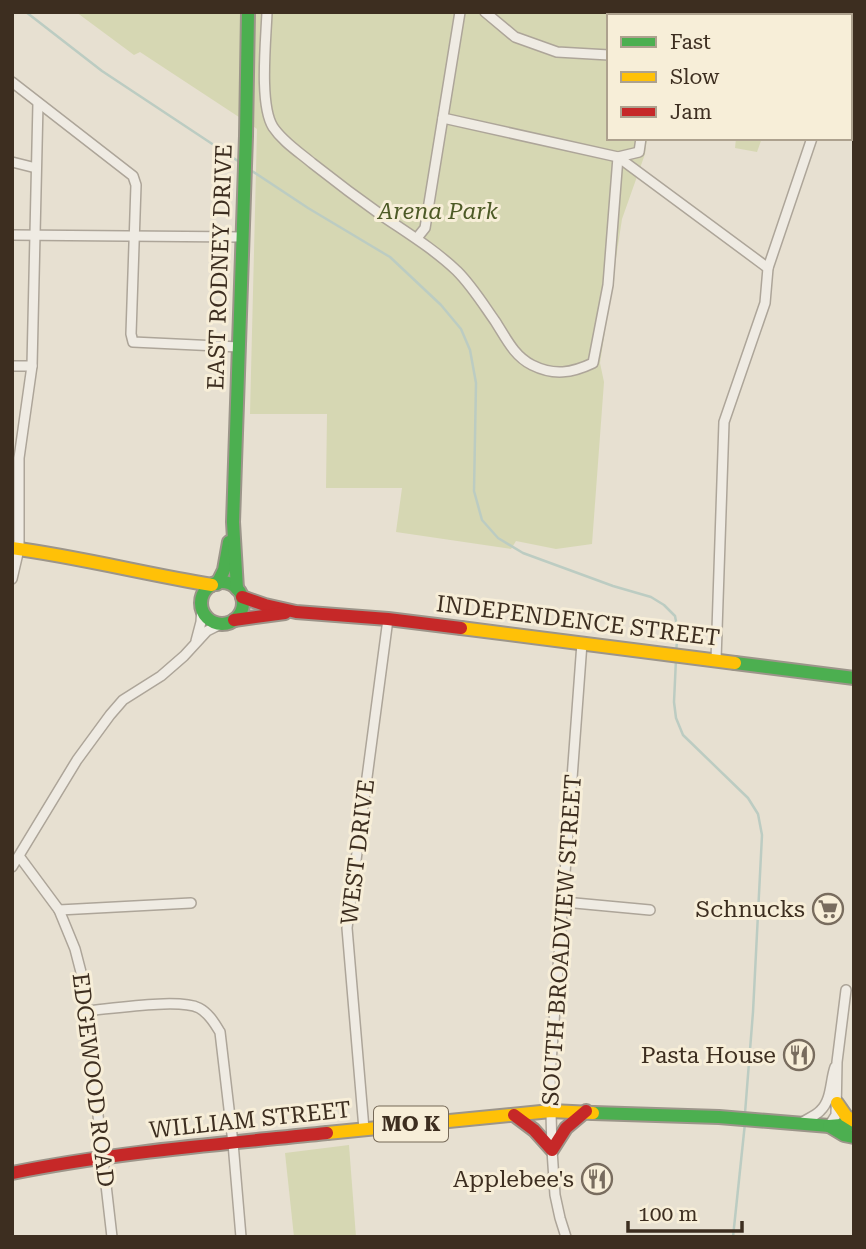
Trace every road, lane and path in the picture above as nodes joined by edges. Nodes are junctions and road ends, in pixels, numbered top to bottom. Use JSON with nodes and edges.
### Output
{"nodes":[{"id":1,"x":248,"y":12,"type":"edge"},
{"id":2,"x":267,"y":12,"type":"edge"},
{"id":3,"x":460,"y":12,"type":"edge"},
{"id":4,"x":485,"y":12,"type":"edge"},
{"id":5,"x":607,"y":55,"type":"edge"},
{"id":6,"x":12,"y":82,"type":"edge"},
{"id":7,"x":38,"y":103,"type":"junction"},
{"id":8,"x":443,"y":118,"type":"junction"},
{"id":9,"x":641,"y":140,"type":"edge"},
{"id":10,"x":811,"y":140,"type":"edge"},
{"id":11,"x":618,"y":156,"type":"junction"},
{"id":12,"x":12,"y":162,"type":"edge"},
{"id":13,"x":36,"y":168,"type":"junction"},
{"id":14,"x":35,"y":234,"type":"junction"},
{"id":15,"x":12,"y":235,"type":"edge"},
{"id":16,"x":135,"y":235,"type":"junction"},
{"id":17,"x":242,"y":237,"type":"junction"},
{"id":18,"x":417,"y":238,"type":"junction"},
{"id":19,"x":768,"y":268,"type":"junction"},
{"id":20,"x":239,"y":346,"type":"junction"},
{"id":21,"x":12,"y":366,"type":"edge"},
{"id":22,"x":32,"y":366,"type":"junction"},
{"id":23,"x":233,"y":524,"type":"junction"},
{"id":24,"x":16,"y":548,"type":"edge"},
{"id":25,"x":169,"y":578,"type":"junction"},
{"id":26,"x":12,"y":579,"type":"edge"},
{"id":27,"x":214,"y":584,"type":"junction"},
{"id":28,"x":240,"y":593,"type":"junction"},
{"id":29,"x":202,"y":604,"type":"junction"},
{"id":30,"x":296,"y":612,"type":"junction"},
{"id":31,"x":388,"y":619,"type":"junction"},
{"id":32,"x":228,"y":622,"type":"junction"},
{"id":33,"x":196,"y":643,"type":"junction"},
{"id":34,"x":582,"y":643,"type":"junction"},
{"id":35,"x":716,"y":660,"type":"junction"},
{"id":36,"x":854,"y":678,"type":"edge"},
{"id":37,"x":19,"y":856,"type":"junction"},
{"id":38,"x":12,"y":867,"type":"edge"},
{"id":39,"x":564,"y":902,"type":"junction"},
{"id":40,"x":191,"y":903,"type":"dead end"},
{"id":41,"x":59,"y":910,"type":"junction"},
{"id":42,"x":650,"y":910,"type":"dead end"},
{"id":43,"x":846,"y":990,"type":"dead end"},
{"id":44,"x":85,"y":1011,"type":"junction"},
{"id":45,"x":837,"y":1062,"type":"junction"},
{"id":46,"x":837,"y":1103,"type":"junction"},
{"id":47,"x":551,"y":1111,"type":"junction"},
{"id":48,"x":586,"y":1111,"type":"junction"},
{"id":49,"x":512,"y":1115,"type":"junction"},
{"id":50,"x":854,"y":1123,"type":"edge"},
{"id":51,"x":799,"y":1124,"type":"junction"},
{"id":52,"x":829,"y":1126,"type":"junction"},
{"id":53,"x":364,"y":1129,"type":"junction"},
{"id":54,"x":851,"y":1139,"type":"edge"},
{"id":55,"x":233,"y":1143,"type":"junction"},
{"id":56,"x":552,"y":1150,"type":"junction"},
{"id":57,"x":103,"y":1157,"type":"junction"},
{"id":58,"x":12,"y":1173,"type":"edge"},
{"id":59,"x":112,"y":1237,"type":"edge"},
{"id":60,"x":241,"y":1237,"type":"edge"},
{"id":61,"x":566,"y":1237,"type":"edge"}],
"edges":[{"from":1,"to":17,"type":"street","name":"EAST RODNEY DRIVE"},
{"from":2,"to":18,"type":"street"},
{"from":3,"to":8,"type":"street"},
{"from":4,"to":5,"type":"street"},
{"from":6,"to":7,"type":"street"},
{"from":7,"to":13,"type":"street"},
{"from":7,"to":16,"type":"street"},
{"from":8,"to":11,"type":"street"},
{"from":8,"to":18,"type":"street"},
{"from":9,"to":11,"type":"street"},
{"from":10,"to":19,"type":"street"},
{"from":11,"to":18,"type":"street"},
{"from":11,"to":19,"type":"street"},
{"from":12,"to":13,"type":"street"},
{"from":13,"to":14,"type":"street"},
{"from":14,"to":15,"type":"street"},
{"from":14,"to":16,"type":"street"},
{"from":14,"to":22,"type":"street"},
{"from":16,"to":17,"type":"street"},
{"from":16,"to":20,"type":"street"},
{"from":17,"to":20,"type":"street","name":"EAST RODNEY DRIVE"},
{"from":19,"to":35,"type":"street"},
{"from":20,"to":23,"type":"street","name":"EAST RODNEY DRIVE"},
{"from":21,"to":22,"type":"street"},
{"from":22,"to":24,"type":"street"},
{"from":23,"to":27,"type":"street","name":"EAST RODNEY DRIVE"},
{"from":23,"to":28,"type":"street","name":"EAST RODNEY DRIVE"},
{"from":24,"to":25,"type":"street"},
{"from":24,"to":26,"type":"street"},
{"from":25,"to":27,"type":"street"},
{"from":25,"to":29,"type":"street"},
{"from":27,"to":28,"type":"street"},
{"from":27,"to":29,"type":"street"},
{"from":28,"to":30,"type":"street","name":"INDEPENDENCE STREET"},
{"from":28,"to":32,"type":"street"},
{"from":29,"to":32,"type":"street"},
{"from":29,"to":33,"type":"street"},
{"from":30,"to":31,"type":"street","name":"INDEPENDENCE STREET"},
{"from":30,"to":32,"type":"street","name":"INDEPENDENCE STREET"},
{"from":31,"to":34,"type":"street","name":"INDEPENDENCE STREET"},
{"from":31,"to":53,"type":"street","name":"WEST DRIVE"},
{"from":32,"to":33,"type":"street"},
{"from":33,"to":37,"type":"street"},
{"from":34,"to":35,"type":"street","name":"INDEPENDENCE STREET"},
{"from":34,"to":39,"type":"street","name":"SOUTH BROADVIEW STREET"},
{"from":35,"to":36,"type":"street","name":"INDEPENDENCE STREET"},
{"from":37,"to":38,"type":"street"},
{"from":37,"to":41,"type":"street","name":"EDGEWOOD ROAD"},
{"from":39,"to":42,"type":"street"},
{"from":39,"to":47,"type":"street","name":"SOUTH BROADVIEW STREET"},
{"from":40,"to":41,"type":"street"},
{"from":41,"to":44,"type":"street","name":"EDGEWOOD ROAD"},
{"from":43,"to":45,"type":"street"},
{"from":44,"to":55,"type":"street"},
{"from":44,"to":57,"type":"street","name":"EDGEWOOD ROAD"},
{"from":45,"to":46,"type":"street"},
{"from":45,"to":51,"type":"street"},
{"from":46,"to":50,"type":"street"},
{"from":46,"to":52,"type":"street"},
{"from":47,"to":48,"type":"street","name":"WILLIAM STREET","number":"MO K"},
{"from":47,"to":49,"type":"street","name":"WILLIAM STREET","number":"MO K"},
{"from":47,"to":56,"type":"street","name":"SOUTH BROADVIEW STREET"},
{"from":48,"to":51,"type":"street","name":"WILLIAM STREET","number":"MO K"},
{"from":48,"to":56,"type":"street"},
{"from":49,"to":53,"type":"street","name":"WILLIAM STREET","number":"MO K"},
{"from":49,"to":56,"type":"street"},
{"from":50,"to":52,"type":"street","name":"WILLIAM STREET","number":"MO K"},
{"from":51,"to":52,"type":"street","name":"WILLIAM STREET","number":"MO K"},
{"from":52,"to":54,"type":"street","name":"WILLIAM STREET","number":"MO K"},
{"from":53,"to":55,"type":"street","name":"WILLIAM STREET","number":"MO K"},
{"from":55,"to":57,"type":"street","name":"WILLIAM STREET","number":"MO K"},
{"from":55,"to":60,"type":"street"},
{"from":56,"to":61,"type":"street","name":"SOUTH BROADVIEW STREET"},
{"from":57,"to":58,"type":"street","name":"WILLIAM STREET","number":"MO K"},
{"from":57,"to":59,"type":"street","name":"EDGEWOOD ROAD"}]}
